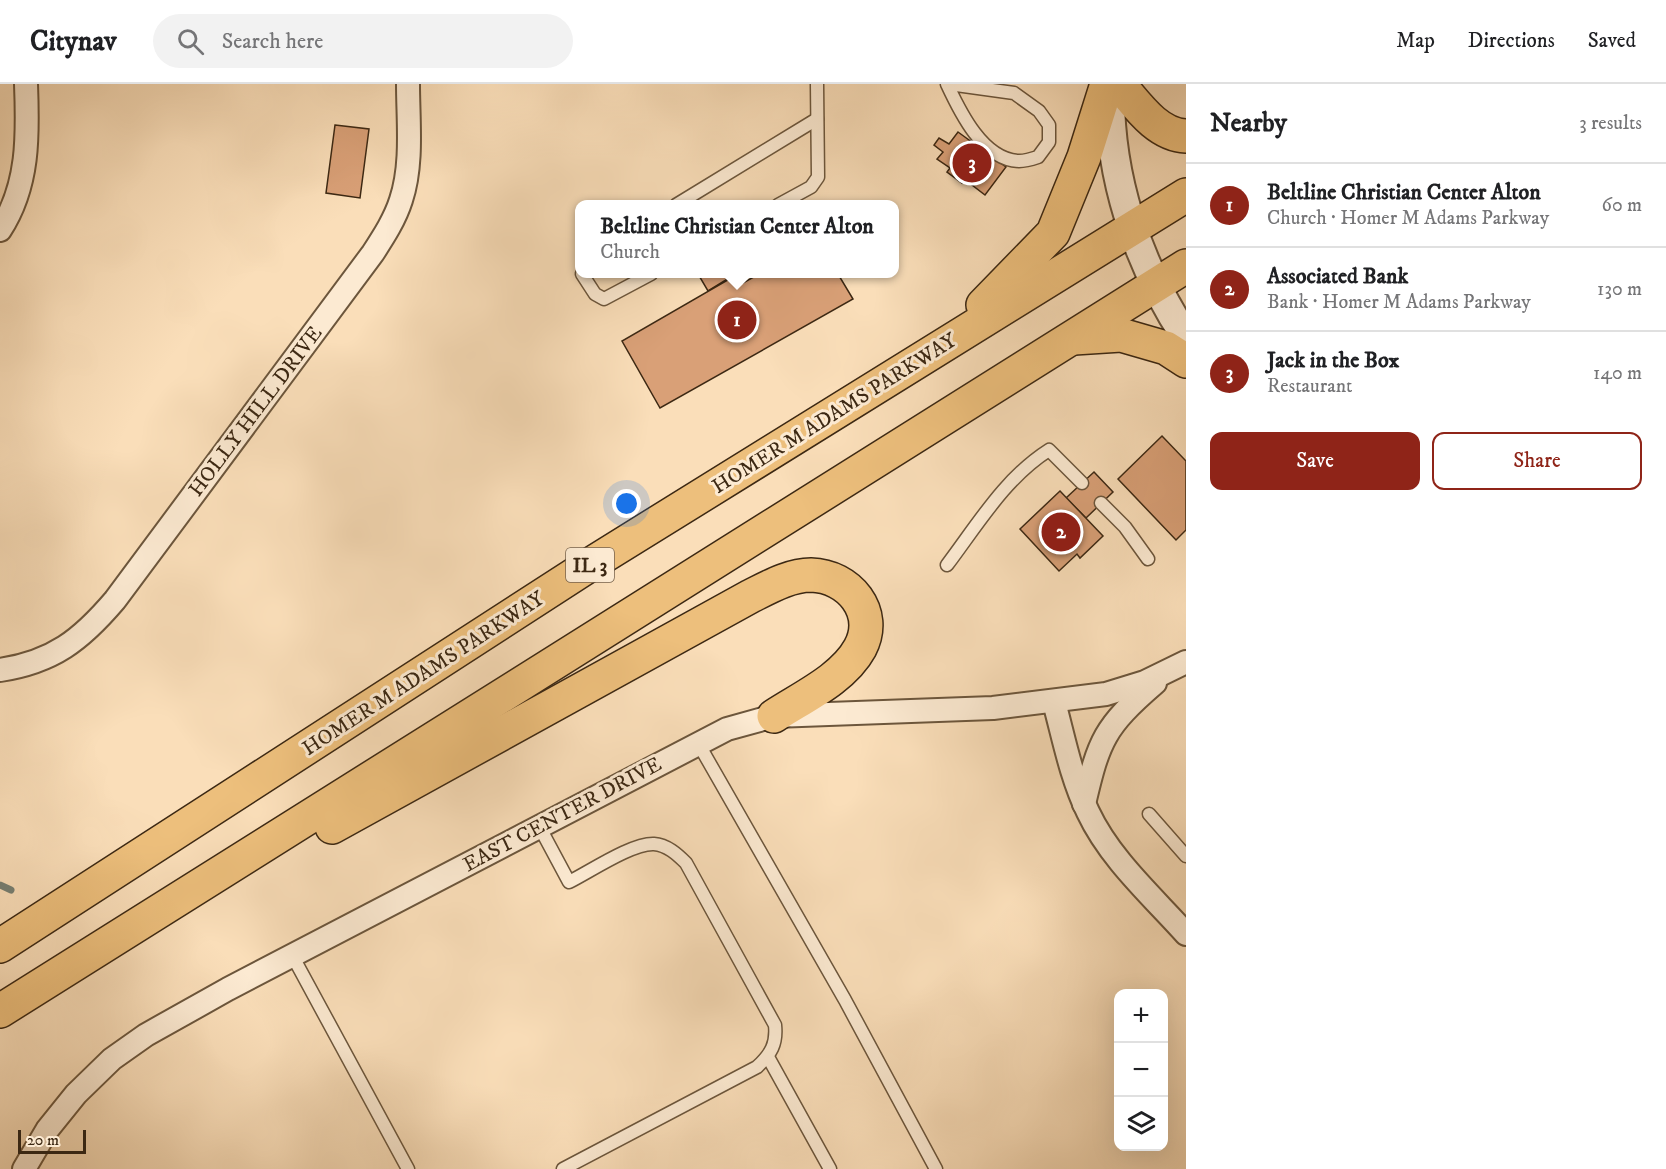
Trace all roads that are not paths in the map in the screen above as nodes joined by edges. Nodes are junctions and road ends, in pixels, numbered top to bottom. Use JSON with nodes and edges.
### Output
{"nodes":[{"id":1,"x":26,"y":84,"type":"edge"},
{"id":2,"x":408,"y":84,"type":"edge"},
{"id":3,"x":817,"y":84,"type":"edge"},
{"id":4,"x":948,"y":84,"type":"edge"},
{"id":5,"x":1109,"y":84,"type":"edge"},
{"id":6,"x":1119,"y":84,"type":"edge"},
{"id":7,"x":817,"y":119,"type":"junction"},
{"id":8,"x":1186,"y":136,"type":"edge"},
{"id":9,"x":1186,"y":195,"type":"edge"},
{"id":10,"x":683,"y":200,"type":"edge"},
{"id":11,"x":786,"y":200,"type":"edge"},
{"id":12,"x":1132,"y":227,"type":"junction"},
{"id":13,"x":0,"y":230,"type":"edge"},
{"id":14,"x":1186,"y":266,"type":"edge"},
{"id":15,"x":585,"y":278,"type":"edge"},
{"id":16,"x":642,"y":278,"type":"edge"},
{"id":17,"x":1155,"y":285,"type":"junction"},
{"id":18,"x":1186,"y":337,"type":"edge"},
{"id":19,"x":1069,"y":339,"type":"junction"},
{"id":20,"x":935,"y":350,"type":"junction"},
{"id":21,"x":1186,"y":361,"type":"edge"},
{"id":22,"x":1082,"y":483,"type":"dead end"},
{"id":23,"x":1101,"y":503,"type":"dead end"},
{"id":24,"x":1149,"y":559,"type":"dead end"},
{"id":25,"x":947,"y":565,"type":"dead end"},
{"id":26,"x":1178,"y":666,"type":"edge"},
{"id":27,"x":0,"y":670,"type":"edge"},
{"id":28,"x":1054,"y":702,"type":"junction"},
{"id":29,"x":774,"y":716,"type":"junction"},
{"id":30,"x":698,"y":743,"type":"junction"},
{"id":31,"x":1084,"y":804,"type":"junction"},
{"id":32,"x":1149,"y":814,"type":"dead end"},
{"id":33,"x":539,"y":826,"type":"junction"},
{"id":34,"x":1186,"y":856,"type":"edge"},
{"id":35,"x":1186,"y":934,"type":"edge"},
{"id":36,"x":0,"y":946,"type":"edge"},
{"id":37,"x":292,"y":955,"type":"junction"},
{"id":38,"x":0,"y":1011,"type":"edge"},
{"id":39,"x":0,"y":1017,"type":"edge"},
{"id":40,"x":768,"y":1057,"type":"junction"},
{"id":41,"x":24,"y":1169,"type":"edge"},
{"id":42,"x":408,"y":1169,"type":"edge"},
{"id":43,"x":563,"y":1169,"type":"edge"},
{"id":44,"x":830,"y":1169,"type":"edge"},
{"id":45,"x":936,"y":1169,"type":"edge"}],
"edges":[{"from":1,"to":13,"type":"street"},
{"from":2,"to":27,"type":"street","name":"HOLLY HILL DRIVE"},
{"from":3,"to":7,"type":"lane"},
{"from":4,"to":4,"type":"lane"},
{"from":5,"to":12,"type":"street"},
{"from":5,"to":20,"type":"main road"},
{"from":6,"to":8,"type":"main road"},
{"from":7,"to":10,"type":"lane"},
{"from":7,"to":11,"type":"lane"},
{"from":9,"to":12,"type":"main road","name":"HOMER M ADAMS PARKWAY","number":"IL 3"},
{"from":12,"to":17,"type":"street"},
{"from":12,"to":20,"type":"main road","name":"HOMER M ADAMS PARKWAY","number":"IL 3"},
{"from":14,"to":17,"type":"main road"},
{"from":15,"to":16,"type":"lane"},
{"from":17,"to":18,"type":"street"},
{"from":17,"to":19,"type":"main road"},
{"from":19,"to":21,"type":"main road"},
{"from":19,"to":38,"type":"main road"},
{"from":20,"to":36,"type":"main road","name":"HOMER M ADAMS PARKWAY","number":"IL 3"},
{"from":22,"to":25,"type":"lane"},
{"from":23,"to":24,"type":"lane"},
{"from":26,"to":28,"type":"street","name":"EAST CENTER DRIVE"},
{"from":26,"to":31,"type":"street"},
{"from":28,"to":29,"type":"street","name":"EAST CENTER DRIVE"},
{"from":28,"to":31,"type":"street"},
{"from":29,"to":30,"type":"street","name":"EAST CENTER DRIVE"},
{"from":29,"to":39,"type":"main road"},
{"from":30,"to":33,"type":"street","name":"EAST CENTER DRIVE"},
{"from":30,"to":45,"type":"lane"},
{"from":31,"to":35,"type":"street"},
{"from":32,"to":34,"type":"lane"},
{"from":33,"to":37,"type":"street","name":"EAST CENTER DRIVE"},
{"from":33,"to":40,"type":"lane"},
{"from":37,"to":41,"type":"street","name":"EAST CENTER DRIVE"},
{"from":37,"to":42,"type":"lane"},
{"from":40,"to":43,"type":"lane"},
{"from":40,"to":44,"type":"lane"}]}
